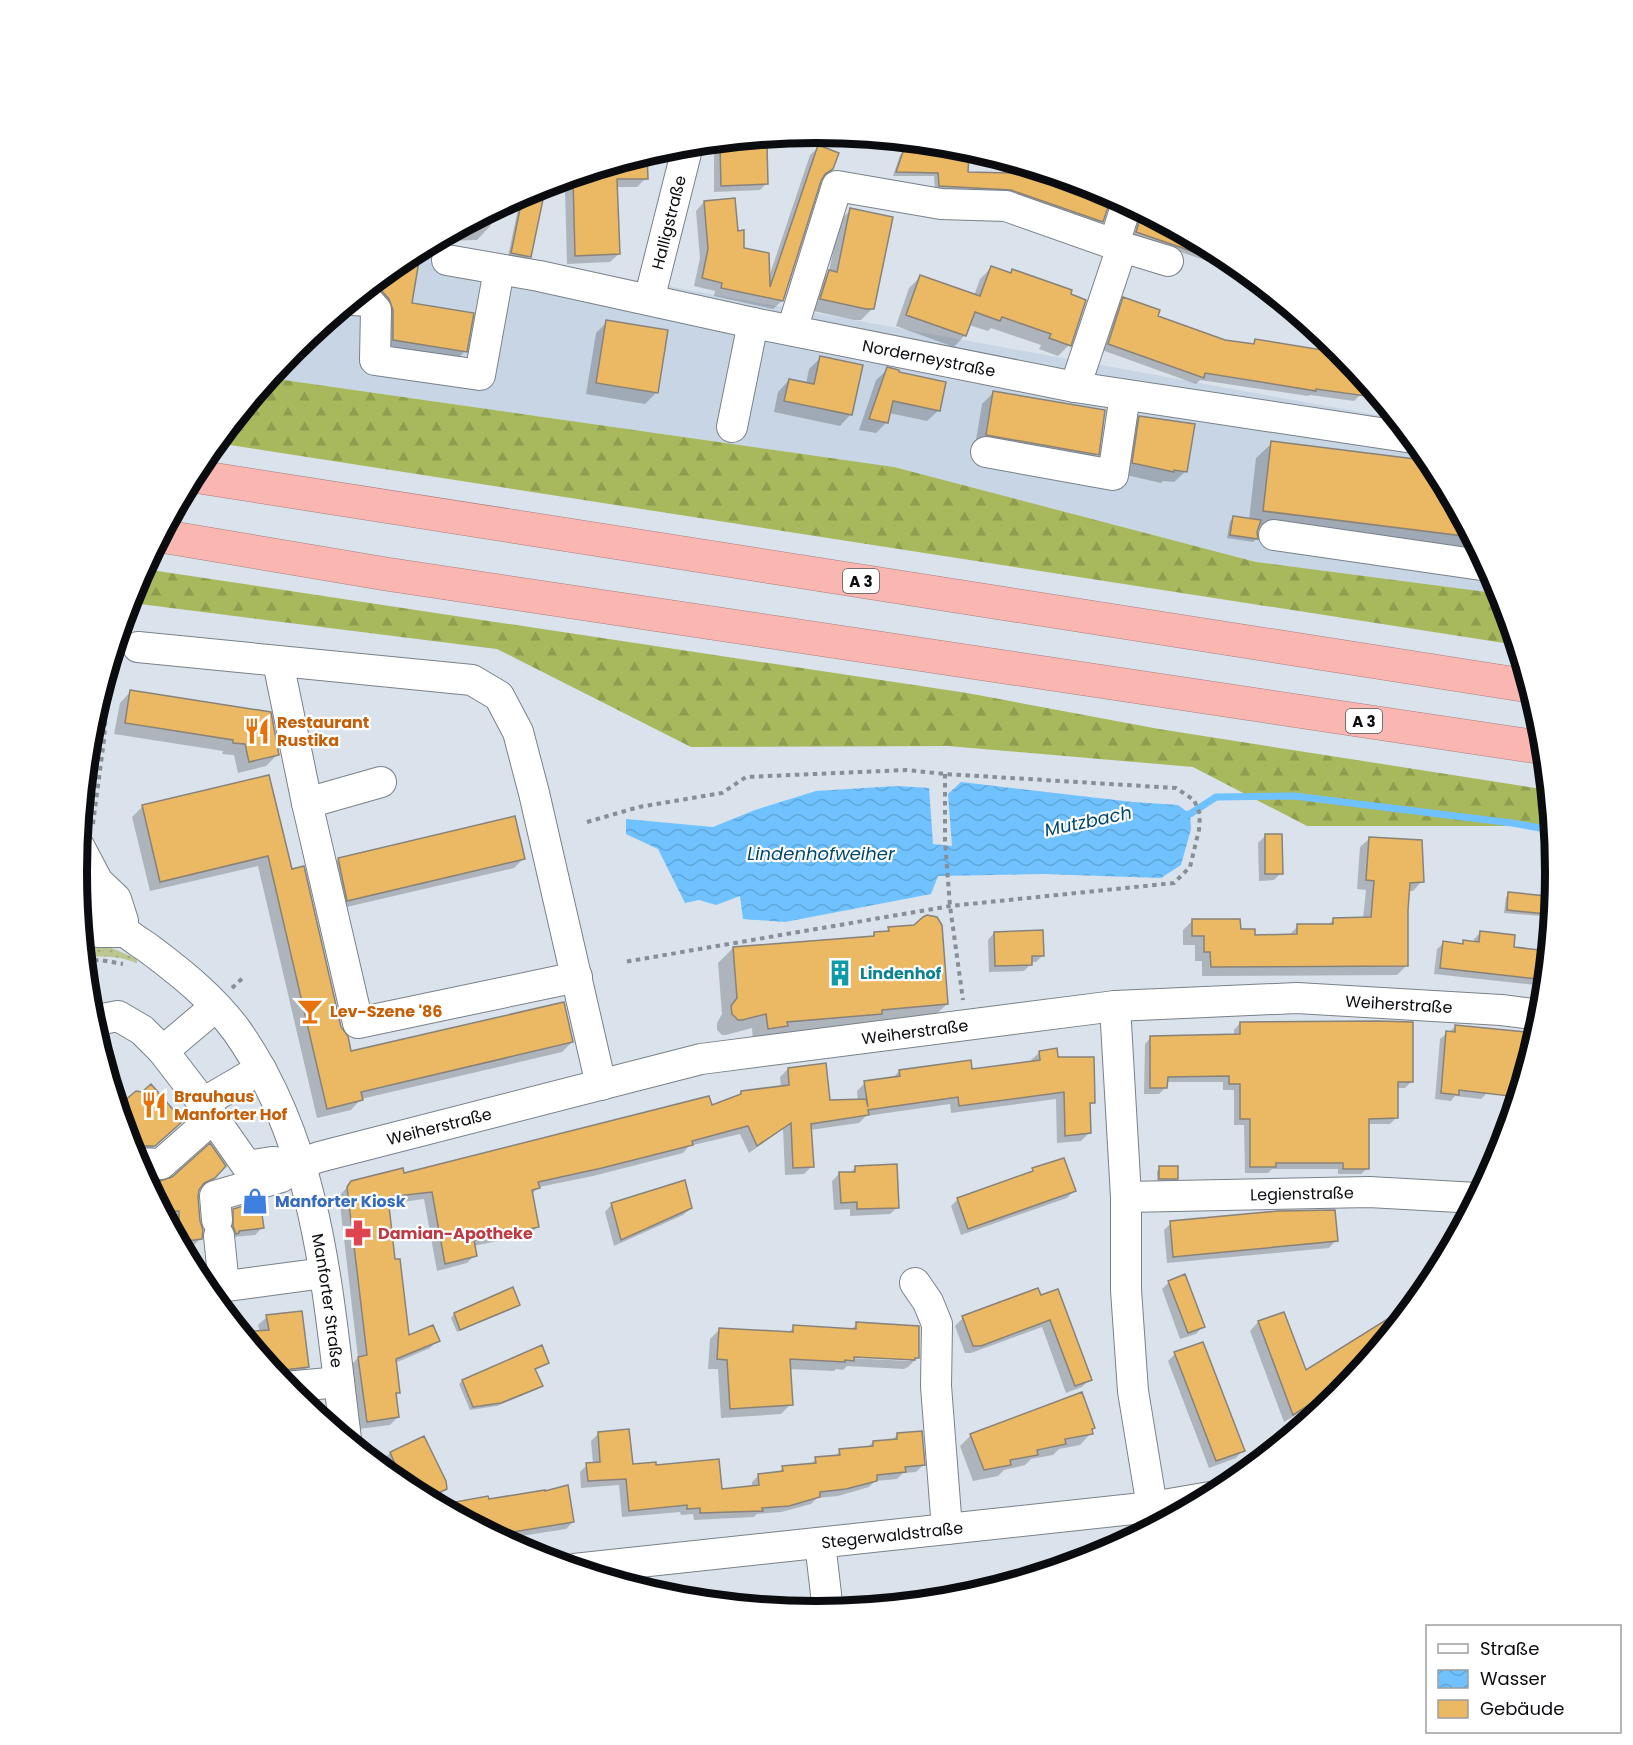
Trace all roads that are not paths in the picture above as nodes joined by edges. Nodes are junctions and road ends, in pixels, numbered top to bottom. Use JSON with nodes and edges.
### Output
{"nodes":[{"id":1,"x":685,"y":155,"type":"edge"},
{"id":2,"x":1125,"y":212,"type":"edge"},
{"id":3,"x":1118,"y":245,"type":"junction"},
{"id":4,"x":447,"y":260,"type":"dead end"},
{"id":5,"x":1168,"y":261,"type":"dead end"},
{"id":6,"x":499,"y":270,"type":"junction"},
{"id":7,"x":649,"y":300,"type":"junction"},
{"id":8,"x":364,"y":301,"type":"edge"},
{"id":9,"x":753,"y":322,"type":"junction"},
{"id":10,"x":792,"y":330,"type":"junction"},
{"id":11,"x":1075,"y":387,"type":"junction"},
{"id":12,"x":1125,"y":395,"type":"junction"},
{"id":13,"x":732,"y":427,"type":"dead end"},
{"id":14,"x":1398,"y":432,"type":"edge"},
{"id":15,"x":986,"y":452,"type":"dead end"},
{"id":16,"x":204,"y":478,"type":"edge"},
{"id":17,"x":1274,"y":535,"type":"dead end"},
{"id":18,"x":169,"y":537,"type":"edge"},
{"id":19,"x":1477,"y":564,"type":"edge"},
{"id":20,"x":138,"y":647,"type":"dead end"},
{"id":21,"x":278,"y":662,"type":"junction"},
{"id":22,"x":1521,"y":685,"type":"edge"},
{"id":23,"x":1535,"y":747,"type":"edge"},
{"id":24,"x":381,"y":782,"type":"dead end"},
{"id":25,"x":307,"y":803,"type":"junction"},
{"id":26,"x":88,"y":847,"type":"edge"},
{"id":27,"x":88,"y":903,"type":"edge"},
{"id":28,"x":90,"y":930,"type":"edge"},
{"id":29,"x":126,"y":932,"type":"junction"},
{"id":30,"x":577,"y":977,"type":"junction"},
{"id":31,"x":1115,"y":1005,"type":"junction"},
{"id":32,"x":215,"y":1006,"type":"junction"},
{"id":33,"x":1532,"y":1014,"type":"edge"},
{"id":34,"x":102,"y":1019,"type":"edge"},
{"id":35,"x":164,"y":1051,"type":"junction"},
{"id":36,"x":261,"y":1069,"type":"junction"},
{"id":37,"x":601,"y":1085,"type":"junction"},
{"id":38,"x":208,"y":1110,"type":"junction"},
{"id":39,"x":148,"y":1163,"type":"edge"},
{"id":40,"x":300,"y":1164,"type":"junction"},
{"id":41,"x":1126,"y":1197,"type":"junction"},
{"id":42,"x":1470,"y":1198,"type":"edge"},
{"id":43,"x":324,"y":1273,"type":"junction"},
{"id":44,"x":915,"y":1282,"type":"dead end"},
{"id":45,"x":215,"y":1285,"type":"edge"},
{"id":46,"x":216,"y":1287,"type":"edge"},
{"id":47,"x":339,"y":1382,"type":"junction"},
{"id":48,"x":299,"y":1386,"type":"edge"},
{"id":49,"x":345,"y":1428,"type":"edge"},
{"id":50,"x":1186,"y":1501,"type":"edge"},
{"id":51,"x":1152,"y":1507,"type":"junction"},
{"id":52,"x":948,"y":1529,"type":"junction"},
{"id":53,"x":820,"y":1543,"type":"junction"},
{"id":54,"x":595,"y":1567,"type":"edge"},
{"id":55,"x":827,"y":1602,"type":"edge"}],
"edges":[{"from":1,"to":7,"type":"street","name":"Halligstraße"},
{"from":2,"to":3,"type":"street"},
{"from":3,"to":5,"type":"street"},
{"from":3,"to":10,"type":"street"},
{"from":3,"to":11,"type":"street"},
{"from":4,"to":6,"type":"street","name":"Norderneystraße"},
{"from":6,"to":7,"type":"street","name":"Norderneystraße"},
{"from":6,"to":8,"type":"street"},
{"from":7,"to":9,"type":"street","name":"Norderneystraße"},
{"from":9,"to":10,"type":"street","name":"Norderneystraße"},
{"from":9,"to":13,"type":"street"},
{"from":10,"to":11,"type":"street","name":"Norderneystraße"},
{"from":11,"to":12,"type":"street","name":"Norderneystraße"},
{"from":12,"to":14,"type":"street","name":"Norderneystraße"},
{"from":12,"to":15,"type":"street"},
{"from":16,"to":22,"type":"highway","number":"A 3"},
{"from":17,"to":19,"type":"street"},
{"from":18,"to":23,"type":"highway","number":"A 3"},
{"from":20,"to":21,"type":"street"},
{"from":21,"to":25,"type":"street"},
{"from":21,"to":30,"type":"street"},
{"from":24,"to":25,"type":"street"},
{"from":25,"to":30,"type":"street"},
{"from":26,"to":29,"type":"street"},
{"from":27,"to":29,"type":"street","name":"Manforter Straße"},
{"from":28,"to":29,"type":"street"},
{"from":29,"to":32,"type":"street","name":"Manforter Straße"},
{"from":30,"to":37,"type":"street"},
{"from":31,"to":33,"type":"street","name":"Weiherstraße"},
{"from":31,"to":37,"type":"street","name":"Weiherstraße"},
{"from":31,"to":41,"type":"street"},
{"from":32,"to":35,"type":"street"},
{"from":32,"to":36,"type":"street","name":"Manforter Straße"},
{"from":34,"to":35,"type":"street"},
{"from":35,"to":38,"type":"street"},
{"from":36,"to":38,"type":"street"},
{"from":36,"to":40,"type":"street","name":"Manforter Straße"},
{"from":37,"to":40,"type":"street","name":"Weiherstraße"},
{"from":38,"to":39,"type":"street"},
{"from":38,"to":40,"type":"street"},
{"from":40,"to":43,"type":"street","name":"Manforter Straße"},
{"from":40,"to":45,"type":"street"},
{"from":41,"to":42,"type":"street","name":"Legienstraße"},
{"from":41,"to":51,"type":"street"},
{"from":43,"to":46,"type":"street"},
{"from":43,"to":47,"type":"street","name":"Manforter Straße"},
{"from":44,"to":52,"type":"street"},
{"from":47,"to":48,"type":"street"},
{"from":47,"to":49,"type":"street","name":"Manforter Straße"},
{"from":50,"to":51,"type":"street","name":"Stegerwaldstraße"},
{"from":51,"to":52,"type":"street","name":"Stegerwaldstraße"},
{"from":52,"to":53,"type":"street","name":"Stegerwaldstraße"},
{"from":53,"to":54,"type":"street","name":"Stegerwaldstraße"},
{"from":53,"to":55,"type":"street"}]}
